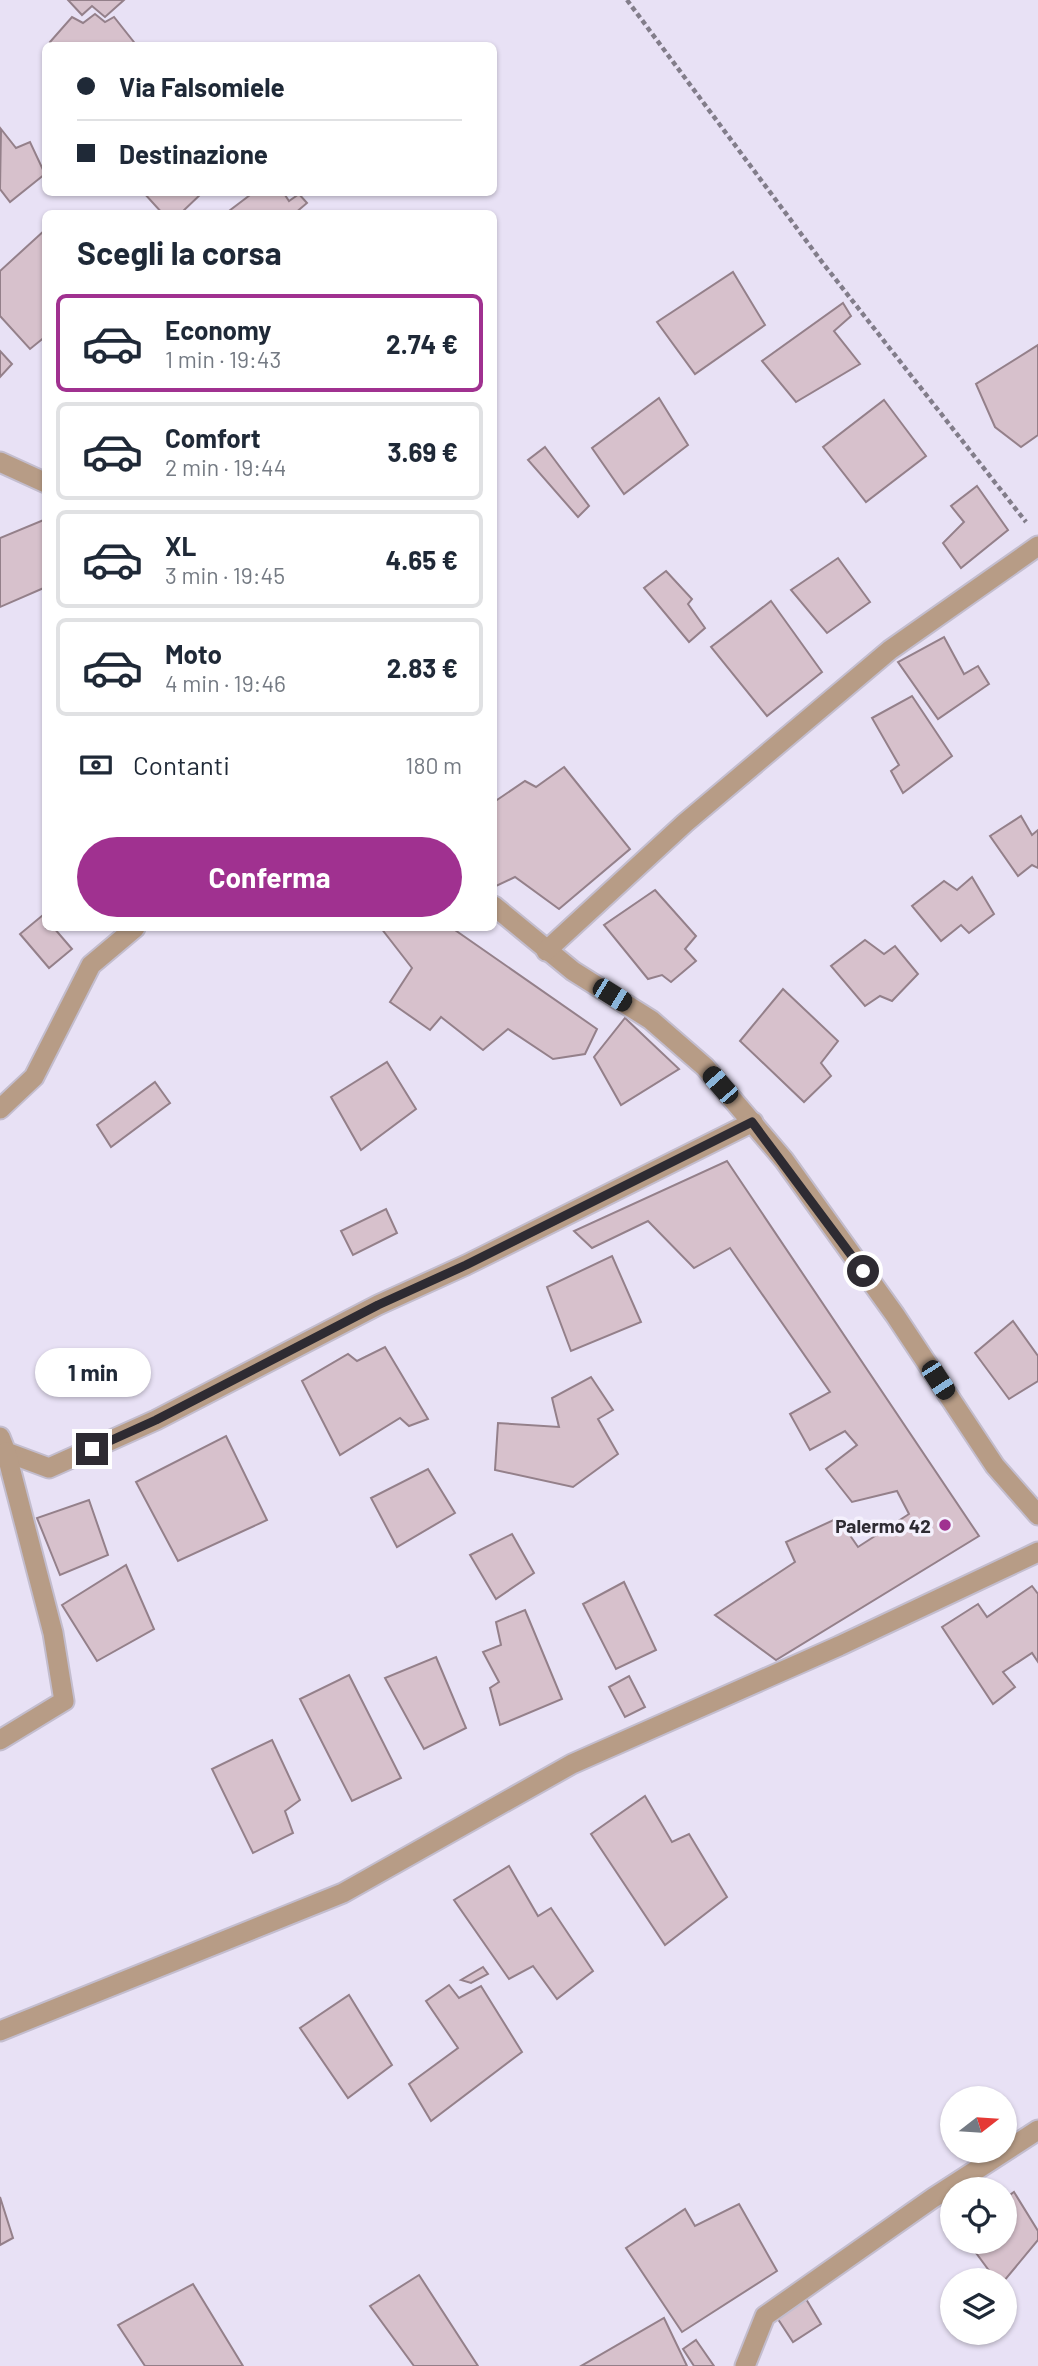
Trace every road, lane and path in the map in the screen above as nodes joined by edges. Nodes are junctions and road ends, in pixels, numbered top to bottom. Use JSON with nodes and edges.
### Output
{"nodes":[{"id":1,"x":627,"y":0,"type":"edge"},
{"id":2,"x":0,"y":461,"type":"edge"},
{"id":3,"x":42,"y":481,"type":"edge"},
{"id":4,"x":1030,"y":527,"type":"dead end"},
{"id":5,"x":1038,"y":547,"type":"edge"},
{"id":6,"x":497,"y":909,"type":"edge"},
{"id":7,"x":131,"y":931,"type":"edge"},
{"id":8,"x":546,"y":951,"type":"junction"},
{"id":9,"x":0,"y":1109,"type":"edge"},
{"id":10,"x":752,"y":1122,"type":"junction"},
{"id":11,"x":3,"y":1445,"type":"edge"},
{"id":12,"x":1038,"y":1515,"type":"edge"},
{"id":13,"x":1038,"y":1552,"type":"edge"},
{"id":14,"x":0,"y":1740,"type":"edge"},
{"id":15,"x":0,"y":2031,"type":"edge"},
{"id":16,"x":1038,"y":2130,"type":"edge"},
{"id":17,"x":745,"y":2366,"type":"edge"}],
"edges":[{"from":1,"to":4,"type":"path"},
{"from":2,"to":3,"type":"street"},
{"from":5,"to":8,"type":"street"},
{"from":6,"to":8,"type":"street"},
{"from":7,"to":9,"type":"street"},
{"from":8,"to":10,"type":"street"},
{"from":10,"to":11,"type":"street"},
{"from":10,"to":12,"type":"street"},
{"from":11,"to":14,"type":"street"},
{"from":13,"to":15,"type":"street"},
{"from":16,"to":17,"type":"street"}]}
